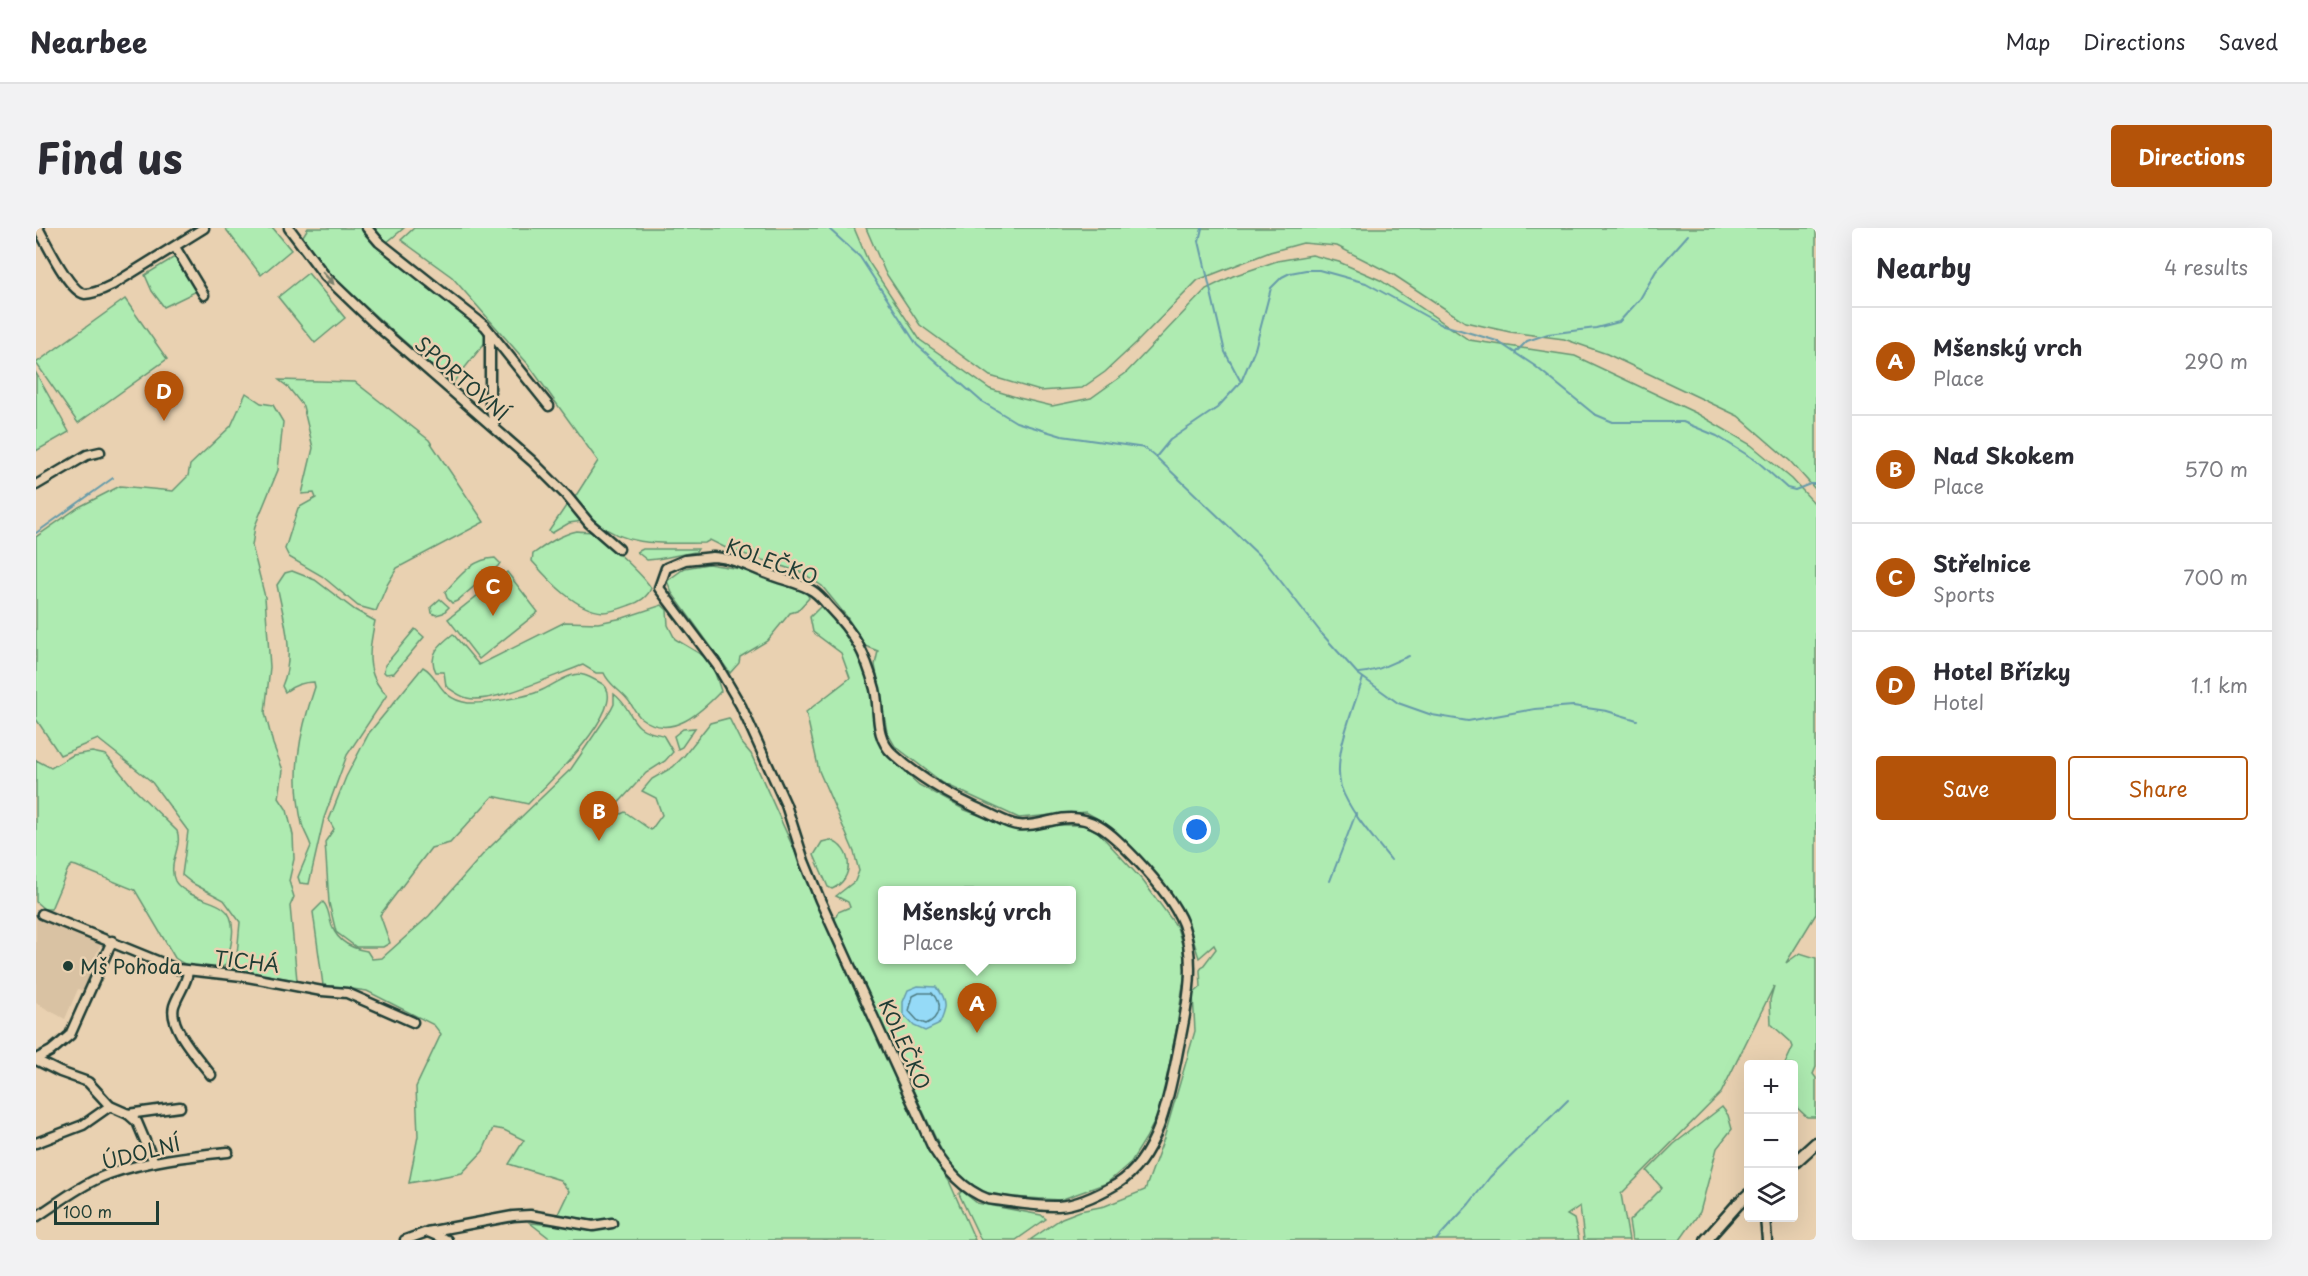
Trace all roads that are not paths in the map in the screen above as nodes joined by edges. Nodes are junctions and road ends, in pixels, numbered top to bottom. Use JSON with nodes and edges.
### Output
{"nodes":[{"id":1,"x":38,"y":228,"type":"edge"},
{"id":2,"x":204,"y":228,"type":"edge"},
{"id":3,"x":367,"y":228,"type":"edge"},
{"id":4,"x":292,"y":229,"type":"edge"},
{"id":5,"x":175,"y":247,"type":"junction"},
{"id":6,"x":204,"y":296,"type":"dead end"},
{"id":7,"x":490,"y":333,"type":"junction"},
{"id":8,"x":549,"y":406,"type":"dead end"},
{"id":9,"x":495,"y":428,"type":"junction"},
{"id":10,"x":100,"y":452,"type":"dead end"},
{"id":11,"x":36,"y":485,"type":"edge"},
{"id":12,"x":618,"y":549,"type":"dead end"},
{"id":13,"x":42,"y":914,"type":"dead end"},
{"id":14,"x":112,"y":941,"type":"junction"},
{"id":15,"x":188,"y":972,"type":"junction"},
{"id":16,"x":413,"y":1022,"type":"dead end"},
{"id":17,"x":36,"y":1060,"type":"edge"},
{"id":18,"x":211,"y":1075,"type":"dead end"},
{"id":19,"x":110,"y":1106,"type":"junction"},
{"id":20,"x":180,"y":1107,"type":"dead end"},
{"id":21,"x":128,"y":1114,"type":"junction"},
{"id":22,"x":36,"y":1143,"type":"edge"},
{"id":23,"x":1816,"y":1143,"type":"edge"},
{"id":24,"x":228,"y":1152,"type":"dead end"},
{"id":25,"x":1798,"y":1159,"type":"edge"},
{"id":26,"x":154,"y":1162,"type":"junction"},
{"id":27,"x":1141,"y":1162,"type":"joint"},
{"id":28,"x":1744,"y":1199,"type":"edge"},
{"id":29,"x":36,"y":1217,"type":"edge"},
{"id":30,"x":612,"y":1222,"type":"dead end"},
{"id":31,"x":1765,"y":1222,"type":"edge"},
{"id":32,"x":427,"y":1232,"type":"junction"},
{"id":33,"x":405,"y":1240,"type":"edge"},
{"id":34,"x":447,"y":1240,"type":"edge"},
{"id":35,"x":1706,"y":1240,"type":"edge"},
{"id":36,"x":1767,"y":1240,"type":"edge"}],
"edges":[{"from":1,"to":5,"type":"street"},
{"from":2,"to":5,"type":"street"},
{"from":3,"to":7,"type":"street"},
{"from":4,"to":9,"type":"street","name":"SPORTOVNÍ","one_way":true},
{"from":5,"to":6,"type":"street"},
{"from":7,"to":8,"type":"street"},
{"from":7,"to":9,"type":"street"},
{"from":9,"to":12,"type":"street","name":"SPORTOVNÍ"},
{"from":10,"to":11,"type":"street"},
{"from":13,"to":14,"type":"street","name":"TICHÁ"},
{"from":14,"to":15,"type":"street","name":"TICHÁ"},
{"from":14,"to":17,"type":"street"},
{"from":15,"to":16,"type":"street","name":"TICHÁ"},
{"from":15,"to":18,"type":"street"},
{"from":17,"to":19,"type":"street"},
{"from":19,"to":21,"type":"street"},
{"from":19,"to":22,"type":"street"},
{"from":20,"to":21,"type":"street"},
{"from":21,"to":26,"type":"street"},
{"from":23,"to":25,"type":"street"},
{"from":24,"to":26,"type":"street","name":"ÚDOLNÍ"},
{"from":26,"to":29,"type":"street","name":"ÚDOLNÍ"},
{"from":27,"to":27,"type":"street","name":"KOLEČKO"},
{"from":28,"to":35,"type":"street"},
{"from":30,"to":32,"type":"street"},
{"from":31,"to":36,"type":"street"},
{"from":32,"to":33,"type":"street"},
{"from":32,"to":34,"type":"street"}]}
